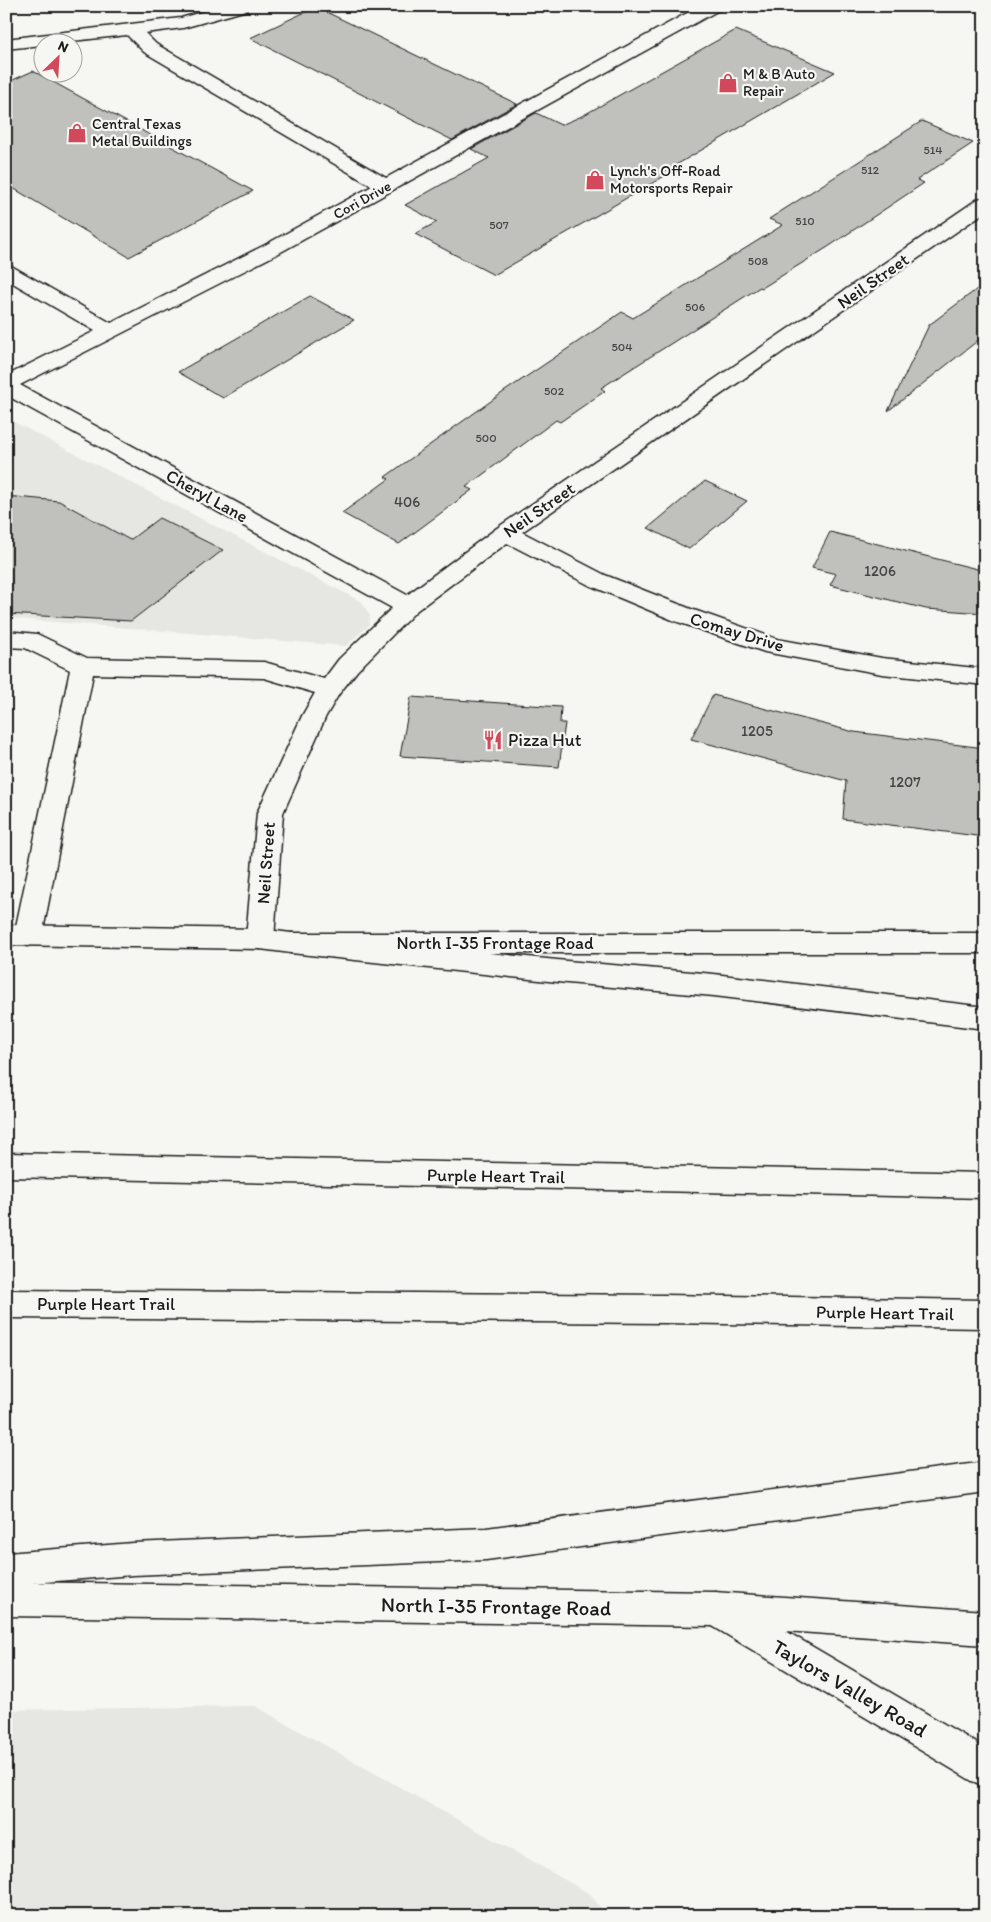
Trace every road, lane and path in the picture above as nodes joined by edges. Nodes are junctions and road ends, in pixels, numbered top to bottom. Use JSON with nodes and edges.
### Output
{"nodes":[{"id":1,"x":241,"y":6,"type":"edge"},
{"id":2,"x":713,"y":6,"type":"edge"},
{"id":3,"x":131,"y":29,"type":"junction"},
{"id":4,"x":6,"y":44,"type":"edge"},
{"id":5,"x":386,"y":186,"type":"junction"},
{"id":6,"x":985,"y":203,"type":"edge"},
{"id":7,"x":6,"y":272,"type":"edge"},
{"id":8,"x":110,"y":331,"type":"junction"},
{"id":9,"x":6,"y":385,"type":"edge"},
{"id":10,"x":505,"y":533,"type":"junction"},
{"id":11,"x":408,"y":606,"type":"junction"},
{"id":12,"x":6,"y":639,"type":"edge"},
{"id":13,"x":83,"y":666,"type":"junction"},
{"id":14,"x":985,"y":677,"type":"edge"},
{"id":15,"x":330,"y":689,"type":"junction"},
{"id":16,"x":17,"y":936,"type":"edge"},
{"id":17,"x":260,"y":939,"type":"junction"},
{"id":18,"x":291,"y":942,"type":"junction"},
{"id":19,"x":985,"y":943,"type":"edge"},
{"id":20,"x":985,"y":1018,"type":"edge"},
{"id":21,"x":6,"y":1165,"type":"edge"},
{"id":22,"x":985,"y":1186,"type":"edge"},
{"id":23,"x":6,"y":1304,"type":"edge"},
{"id":24,"x":985,"y":1314,"type":"edge"},
{"id":25,"x":985,"y":1477,"type":"edge"},
{"id":26,"x":6,"y":1569,"type":"edge"},
{"id":27,"x":6,"y":1599,"type":"edge"},
{"id":28,"x":714,"y":1608,"type":"junction"},
{"id":29,"x":985,"y":1628,"type":"edge"},
{"id":30,"x":985,"y":1768,"type":"edge"}],
"edges":[{"from":1,"to":3,"type":"main road"},
{"from":2,"to":5,"type":"main road","name":"Cori Drive"},
{"from":3,"to":4,"type":"main road"},
{"from":3,"to":5,"type":"main road"},
{"from":5,"to":8,"type":"main road","name":"Cori Drive"},
{"from":6,"to":10,"type":"main road","name":"Neil Street"},
{"from":7,"to":8,"type":"main road"},
{"from":8,"to":9,"type":"main road","name":"Cori Drive"},
{"from":9,"to":11,"type":"main road","name":"Cheryl Lane"},
{"from":10,"to":11,"type":"main road","name":"Neil Street"},
{"from":10,"to":14,"type":"main road","name":"Comay Drive"},
{"from":11,"to":15,"type":"main road","name":"Neil Street"},
{"from":12,"to":13,"type":"main road"},
{"from":13,"to":15,"type":"main road"},
{"from":13,"to":16,"type":"main road"},
{"from":15,"to":17,"type":"main road","name":"Neil Street"},
{"from":16,"to":17,"type":"main road","name":"North I-35 Frontage Road"},
{"from":17,"to":18,"type":"main road","name":"North I-35 Frontage Road"},
{"from":18,"to":19,"type":"main road","name":"North I-35 Frontage Road"},
{"from":18,"to":20,"type":"main road"},
{"from":21,"to":22,"type":"main road","name":"Purple Heart Trail"},
{"from":23,"to":24,"type":"main road","name":"Purple Heart Trail"},
{"from":25,"to":26,"type":"main road"},
{"from":27,"to":28,"type":"main road","name":"North I-35 Frontage Road"},
{"from":28,"to":29,"type":"main road","name":"North I-35 Frontage Road"},
{"from":28,"to":30,"type":"main road","name":"Taylors Valley Road"}]}
